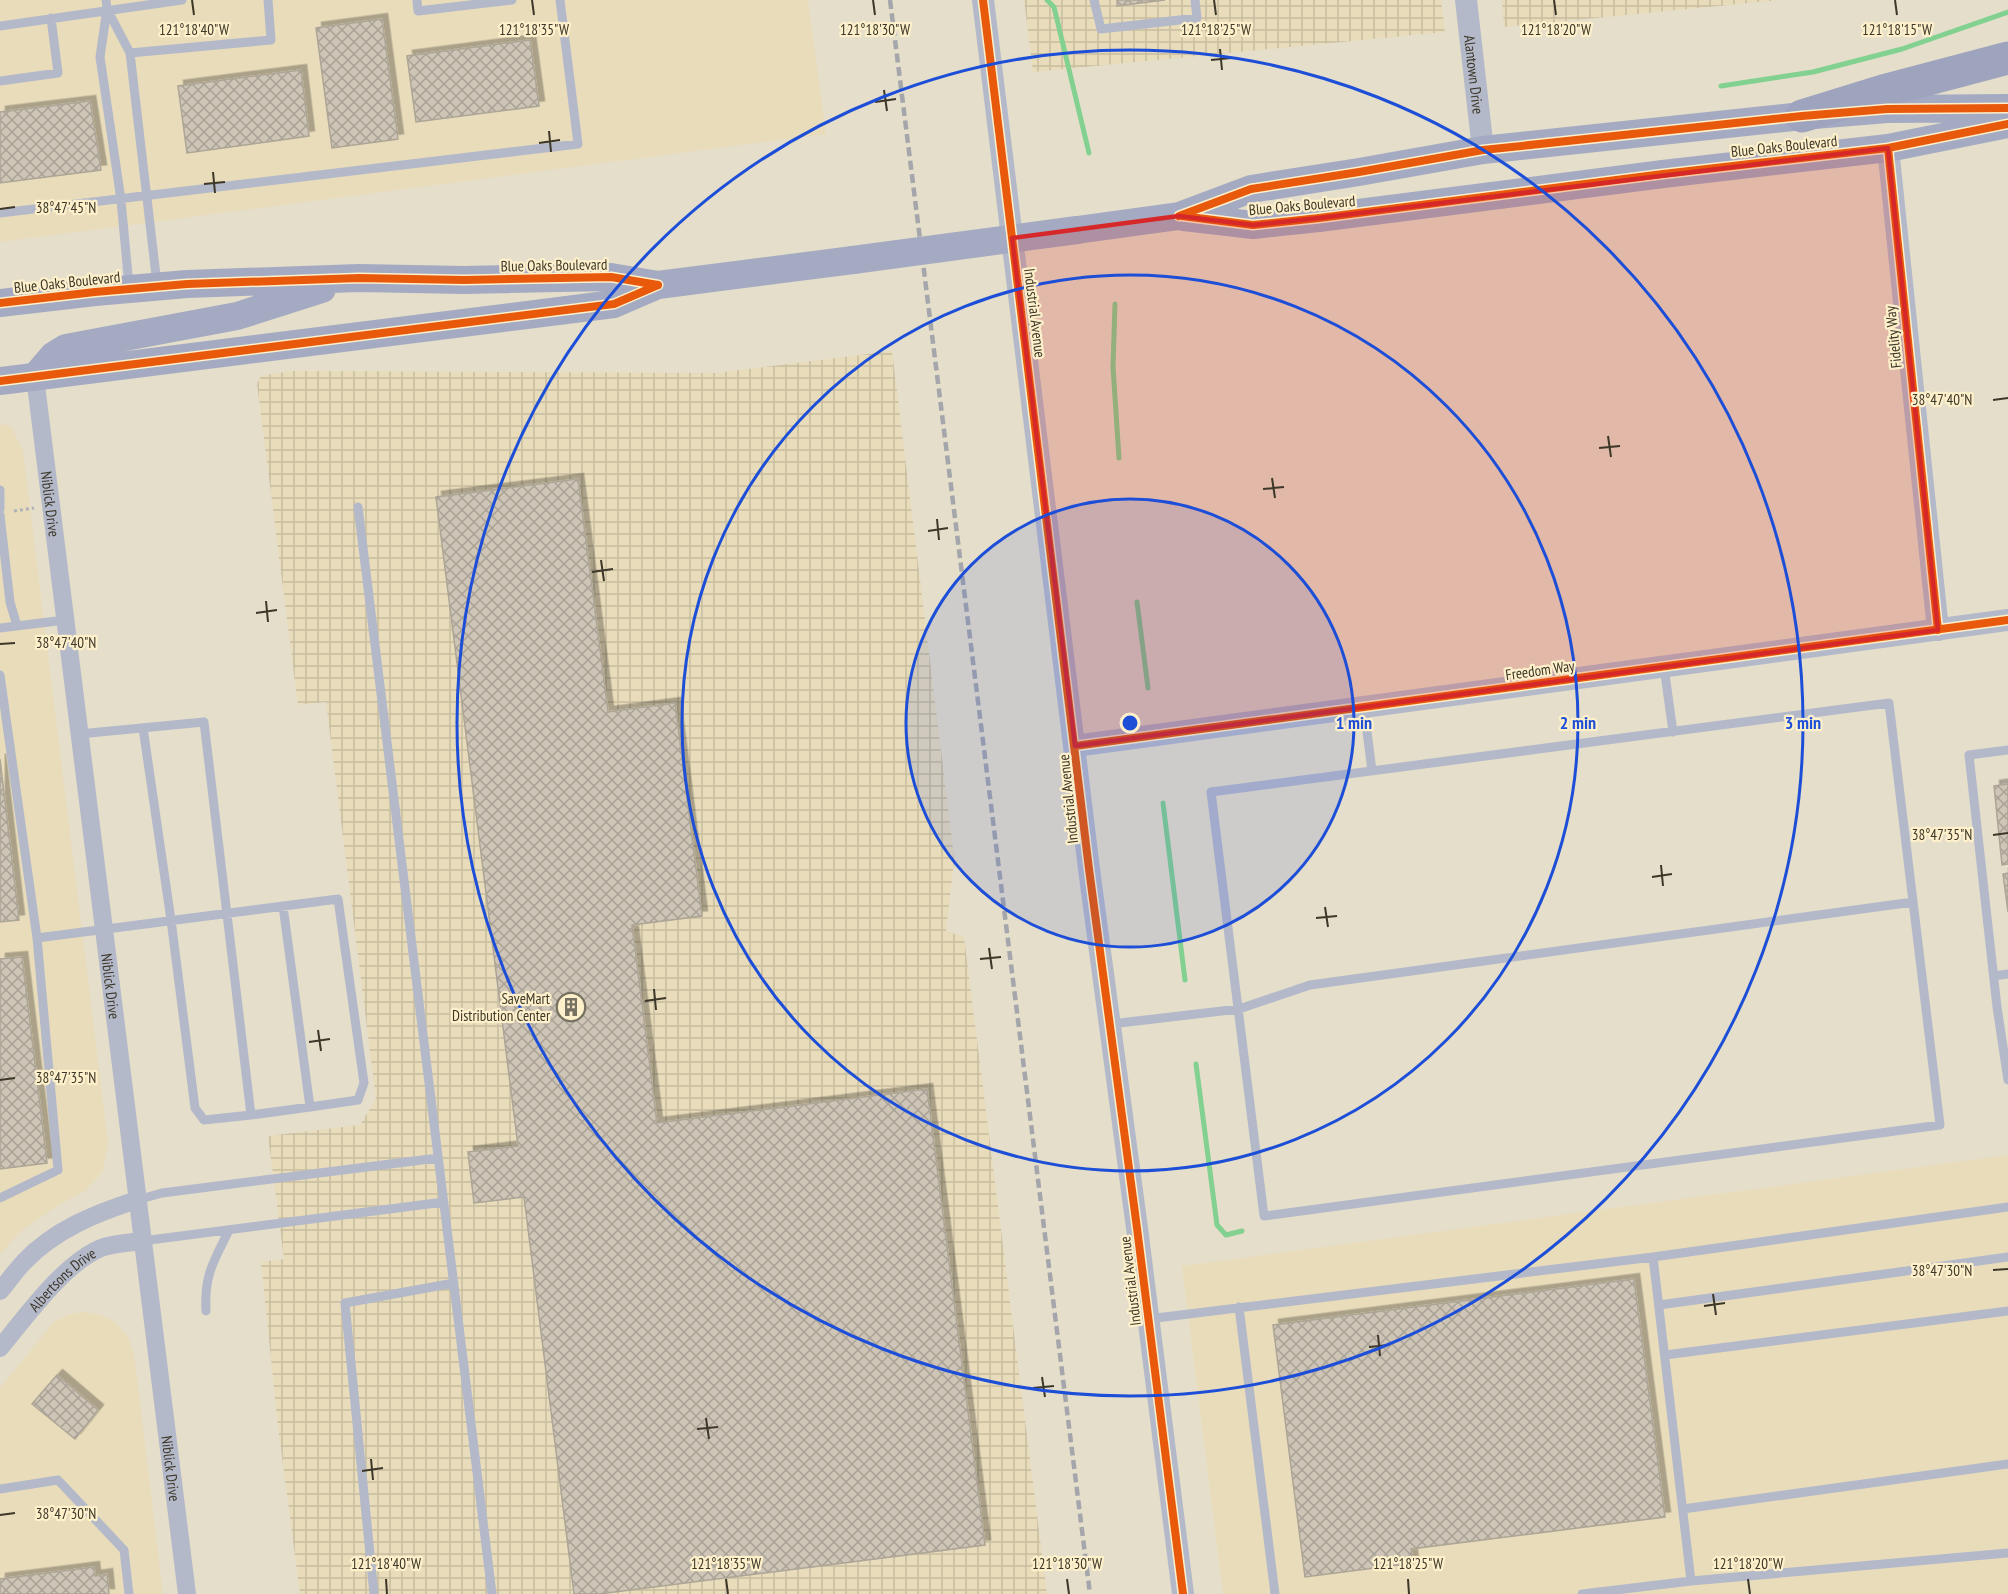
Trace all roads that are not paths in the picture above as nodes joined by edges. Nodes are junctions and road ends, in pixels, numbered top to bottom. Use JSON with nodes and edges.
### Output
{"nodes":[{"id":1,"x":182,"y":0,"type":"edge"},
{"id":2,"x":268,"y":0,"type":"edge"},
{"id":3,"x":417,"y":0,"type":"edge"},
{"id":4,"x":512,"y":0,"type":"edge"},
{"id":5,"x":560,"y":0,"type":"edge"},
{"id":6,"x":983,"y":0,"type":"edge"},
{"id":7,"x":1094,"y":0,"type":"edge"},
{"id":8,"x":1195,"y":0,"type":"edge"},
{"id":9,"x":1466,"y":0,"type":"edge"},
{"id":10,"x":106,"y":5,"type":"edge"},
{"id":11,"x":51,"y":18,"type":"junction"},
{"id":12,"x":0,"y":26,"type":"edge"},
{"id":13,"x":130,"y":53,"type":"junction"},
{"id":14,"x":2008,"y":58,"type":"edge"},
{"id":15,"x":0,"y":81,"type":"edge"},
{"id":16,"x":2008,"y":108,"type":"edge"},
{"id":17,"x":1960,"y":109,"type":"junction"},
{"id":18,"x":1802,"y":116,"type":"junction"},
{"id":19,"x":2008,"y":124,"type":"edge"},
{"id":20,"x":1888,"y":148,"type":"junction"},
{"id":21,"x":1483,"y":150,"type":"junction"},
{"id":22,"x":146,"y":197,"type":"junction"},
{"id":23,"x":121,"y":200,"type":"junction"},
{"id":24,"x":0,"y":213,"type":"edge"},
{"id":25,"x":1179,"y":216,"type":"junction"},
{"id":26,"x":359,"y":278,"type":"junction"},
{"id":27,"x":658,"y":285,"type":"junction"},
{"id":28,"x":143,"y":287,"type":"junction"},
{"id":29,"x":0,"y":303,"type":"edge"},
{"id":30,"x":35,"y":377,"type":"junction"},
{"id":31,"x":0,"y":381,"type":"edge"},
{"id":32,"x":0,"y":490,"type":"edge"},
{"id":33,"x":0,"y":495,"type":"edge"},
{"id":34,"x":358,"y":507,"type":"dead end"},
{"id":35,"x":0,"y":509,"type":"edge"},
{"id":36,"x":0,"y":516,"type":"edge"},
{"id":37,"x":65,"y":620,"type":"junction"},
{"id":38,"x":2008,"y":620,"type":"edge"},
{"id":39,"x":17,"y":626,"type":"junction"},
{"id":40,"x":0,"y":628,"type":"edge"},
{"id":41,"x":1938,"y":630,"type":"junction"},
{"id":42,"x":1664,"y":667,"type":"junction"},
{"id":43,"x":0,"y":675,"type":"edge"},
{"id":44,"x":1364,"y":707,"type":"junction"},
{"id":45,"x":143,"y":728,"type":"junction"},
{"id":46,"x":1673,"y":732,"type":"junction"},
{"id":47,"x":79,"y":734,"type":"junction"},
{"id":48,"x":1076,"y":746,"type":"junction"},
{"id":49,"x":2008,"y":750,"type":"edge"},
{"id":50,"x":1372,"y":771,"type":"junction"},
{"id":51,"x":1913,"y":902,"type":"junction"},
{"id":52,"x":283,"y":906,"type":"junction"},
{"id":53,"x":226,"y":913,"type":"junction"},
{"id":54,"x":171,"y":920,"type":"junction"},
{"id":55,"x":103,"y":928,"type":"junction"},
{"id":56,"x":37,"y":938,"type":"junction"},
{"id":57,"x":2008,"y":974,"type":"edge"},
{"id":58,"x":1994,"y":976,"type":"junction"},
{"id":59,"x":1239,"y":1009,"type":"junction"},
{"id":60,"x":1111,"y":1024,"type":"junction"},
{"id":61,"x":2005,"y":1034,"type":"edge"},
{"id":62,"x":2008,"y":1080,"type":"edge"},
{"id":63,"x":310,"y":1107,"type":"junction"},
{"id":64,"x":251,"y":1115,"type":"junction"},
{"id":65,"x":438,"y":1158,"type":"junction"},
{"id":66,"x":0,"y":1198,"type":"edge"},
{"id":67,"x":137,"y":1200,"type":"junction"},
{"id":68,"x":444,"y":1202,"type":"junction"},
{"id":69,"x":2008,"y":1207,"type":"edge"},
{"id":70,"x":229,"y":1230,"type":"junction"},
{"id":71,"x":142,"y":1240,"type":"junction"},
{"id":72,"x":1653,"y":1257,"type":"junction"},
{"id":73,"x":2008,"y":1257,"type":"edge"},
{"id":74,"x":454,"y":1283,"type":"junction"},
{"id":75,"x":0,"y":1291,"type":"edge"},
{"id":76,"x":1659,"y":1305,"type":"junction"},
{"id":77,"x":1239,"y":1307,"type":"junction"},
{"id":78,"x":206,"y":1311,"type":"dead end"},
{"id":79,"x":2008,"y":1311,"type":"edge"},
{"id":80,"x":1148,"y":1318,"type":"junction"},
{"id":81,"x":0,"y":1348,"type":"edge"},
{"id":82,"x":1665,"y":1355,"type":"junction"},
{"id":83,"x":2008,"y":1464,"type":"edge"},
{"id":84,"x":0,"y":1489,"type":"edge"},
{"id":85,"x":1683,"y":1509,"type":"junction"},
{"id":86,"x":2008,"y":1552,"type":"edge"},
{"id":87,"x":1691,"y":1581,"type":"junction"},
{"id":88,"x":129,"y":1594,"type":"edge"},
{"id":89,"x":187,"y":1594,"type":"edge"},
{"id":90,"x":374,"y":1594,"type":"edge"},
{"id":91,"x":492,"y":1594,"type":"edge"},
{"id":92,"x":1183,"y":1594,"type":"edge"},
{"id":93,"x":1275,"y":1594,"type":"edge"},
{"id":94,"x":1582,"y":1594,"type":"edge"}],
"edges":[{"from":1,"to":10,"type":"lane"},
{"from":2,"to":13,"type":"lane"},
{"from":3,"to":4,"type":"lane"},
{"from":5,"to":22,"type":"lane"},
{"from":6,"to":48,"type":"street","name":"Industrial Avenue"},
{"from":7,"to":8,"type":"lane"},
{"from":9,"to":21,"type":"street","name":"Alantown Drive"},
{"from":10,"to":11,"type":"lane"},
{"from":10,"to":13,"type":"lane"},
{"from":10,"to":23,"type":"lane"},
{"from":11,"to":12,"type":"lane"},
{"from":11,"to":15,"type":"lane"},
{"from":13,"to":22,"type":"lane"},
{"from":14,"to":18,"type":"highway"},
{"from":16,"to":17,"type":"main road","name":"Blue Oaks Boulevard"},
{"from":17,"to":18,"type":"main road","name":"Blue Oaks Boulevard"},
{"from":17,"to":20,"type":"main road"},
{"from":18,"to":21,"type":"main road","name":"Blue Oaks Boulevard"},
{"from":19,"to":20,"type":"main road","name":"Blue Oaks Boulevard"},
{"from":20,"to":25,"type":"main road","name":"Blue Oaks Boulevard"},
{"from":20,"to":41,"type":"street","name":"Fidelity Way"},
{"from":21,"to":25,"type":"main road","name":"Blue Oaks Boulevard"},
{"from":22,"to":23,"type":"lane"},
{"from":22,"to":28,"type":"lane"},
{"from":23,"to":24,"type":"lane"},
{"from":23,"to":28,"type":"lane"},
{"from":25,"to":27,"type":"main road","name":"Blue Oaks Boulevard","bridge":true},
{"from":26,"to":27,"type":"main road","name":"Blue Oaks Boulevard"},
{"from":26,"to":28,"type":"main road","name":"Blue Oaks Boulevard"},
{"from":26,"to":30,"type":"main road"},
{"from":27,"to":30,"type":"main road","name":"Blue Oaks Boulevard"},
{"from":28,"to":29,"type":"main road","name":"Blue Oaks Boulevard"},
{"from":30,"to":31,"type":"main road","name":"Blue Oaks Boulevard"},
{"from":30,"to":37,"type":"street","name":"Niblick Drive"},
{"from":32,"to":33,"type":"lane"},
{"from":33,"to":35,"type":"lane"},
{"from":34,"to":65,"type":"lane"},
{"from":36,"to":39,"type":"lane"},
{"from":37,"to":39,"type":"lane"},
{"from":37,"to":47,"type":"street","name":"Niblick Drive"},
{"from":38,"to":41,"type":"street","name":"Freedom Way"},
{"from":39,"to":40,"type":"lane"},
{"from":41,"to":42,"type":"street","name":"Freedom Way"},
{"from":42,"to":44,"type":"street","name":"Freedom Way"},
{"from":42,"to":46,"type":"lane"},
{"from":43,"to":56,"type":"lane"},
{"from":44,"to":48,"type":"street","name":"Freedom Way"},
{"from":44,"to":50,"type":"lane"},
{"from":45,"to":47,"type":"lane"},
{"from":45,"to":53,"type":"lane"},
{"from":45,"to":54,"type":"lane"},
{"from":46,"to":50,"type":"lane"},
{"from":46,"to":51,"type":"lane"},
{"from":47,"to":55,"type":"street","name":"Niblick Drive"},
{"from":48,"to":60,"type":"street","name":"Industrial Avenue"},
{"from":49,"to":58,"type":"lane"},
{"from":50,"to":59,"type":"lane"},
{"from":51,"to":59,"type":"lane"},
{"from":51,"to":59,"type":"lane"},
{"from":52,"to":53,"type":"lane"},
{"from":52,"to":63,"type":"lane"},
{"from":52,"to":63,"type":"lane"},
{"from":53,"to":54,"type":"lane"},
{"from":53,"to":64,"type":"lane"},
{"from":54,"to":55,"type":"lane"},
{"from":54,"to":64,"type":"lane"},
{"from":55,"to":56,"type":"lane"},
{"from":55,"to":67,"type":"street","name":"Niblick Drive"},
{"from":56,"to":66,"type":"lane"},
{"from":57,"to":58,"type":"lane"},
{"from":58,"to":61,"type":"lane"},
{"from":59,"to":60,"type":"lane"},
{"from":60,"to":80,"type":"street","name":"Industrial Avenue"},
{"from":61,"to":62,"type":"lane"},
{"from":63,"to":64,"type":"lane"},
{"from":65,"to":67,"type":"lane"},
{"from":65,"to":68,"type":"lane"},
{"from":67,"to":71,"type":"street","name":"Niblick Drive"},
{"from":67,"to":75,"type":"street"},
{"from":68,"to":70,"type":"lane"},
{"from":68,"to":74,"type":"lane"},
{"from":69,"to":72,"type":"lane"},
{"from":70,"to":71,"type":"lane"},
{"from":70,"to":78,"type":"lane"},
{"from":71,"to":81,"type":"street","name":"Albertsons Drive"},
{"from":71,"to":89,"type":"street","name":"Niblick Drive"},
{"from":72,"to":76,"type":"lane"},
{"from":72,"to":77,"type":"lane"},
{"from":73,"to":76,"type":"lane"},
{"from":74,"to":90,"type":"lane"},
{"from":74,"to":91,"type":"lane"},
{"from":76,"to":82,"type":"lane"},
{"from":77,"to":80,"type":"lane"},
{"from":77,"to":93,"type":"lane"},
{"from":79,"to":82,"type":"lane"},
{"from":80,"to":92,"type":"street","name":"Industrial Avenue"},
{"from":82,"to":85,"type":"lane"},
{"from":83,"to":85,"type":"lane"},
{"from":84,"to":88,"type":"lane"},
{"from":85,"to":87,"type":"lane"},
{"from":86,"to":87,"type":"lane"},
{"from":87,"to":94,"type":"lane"}]}
